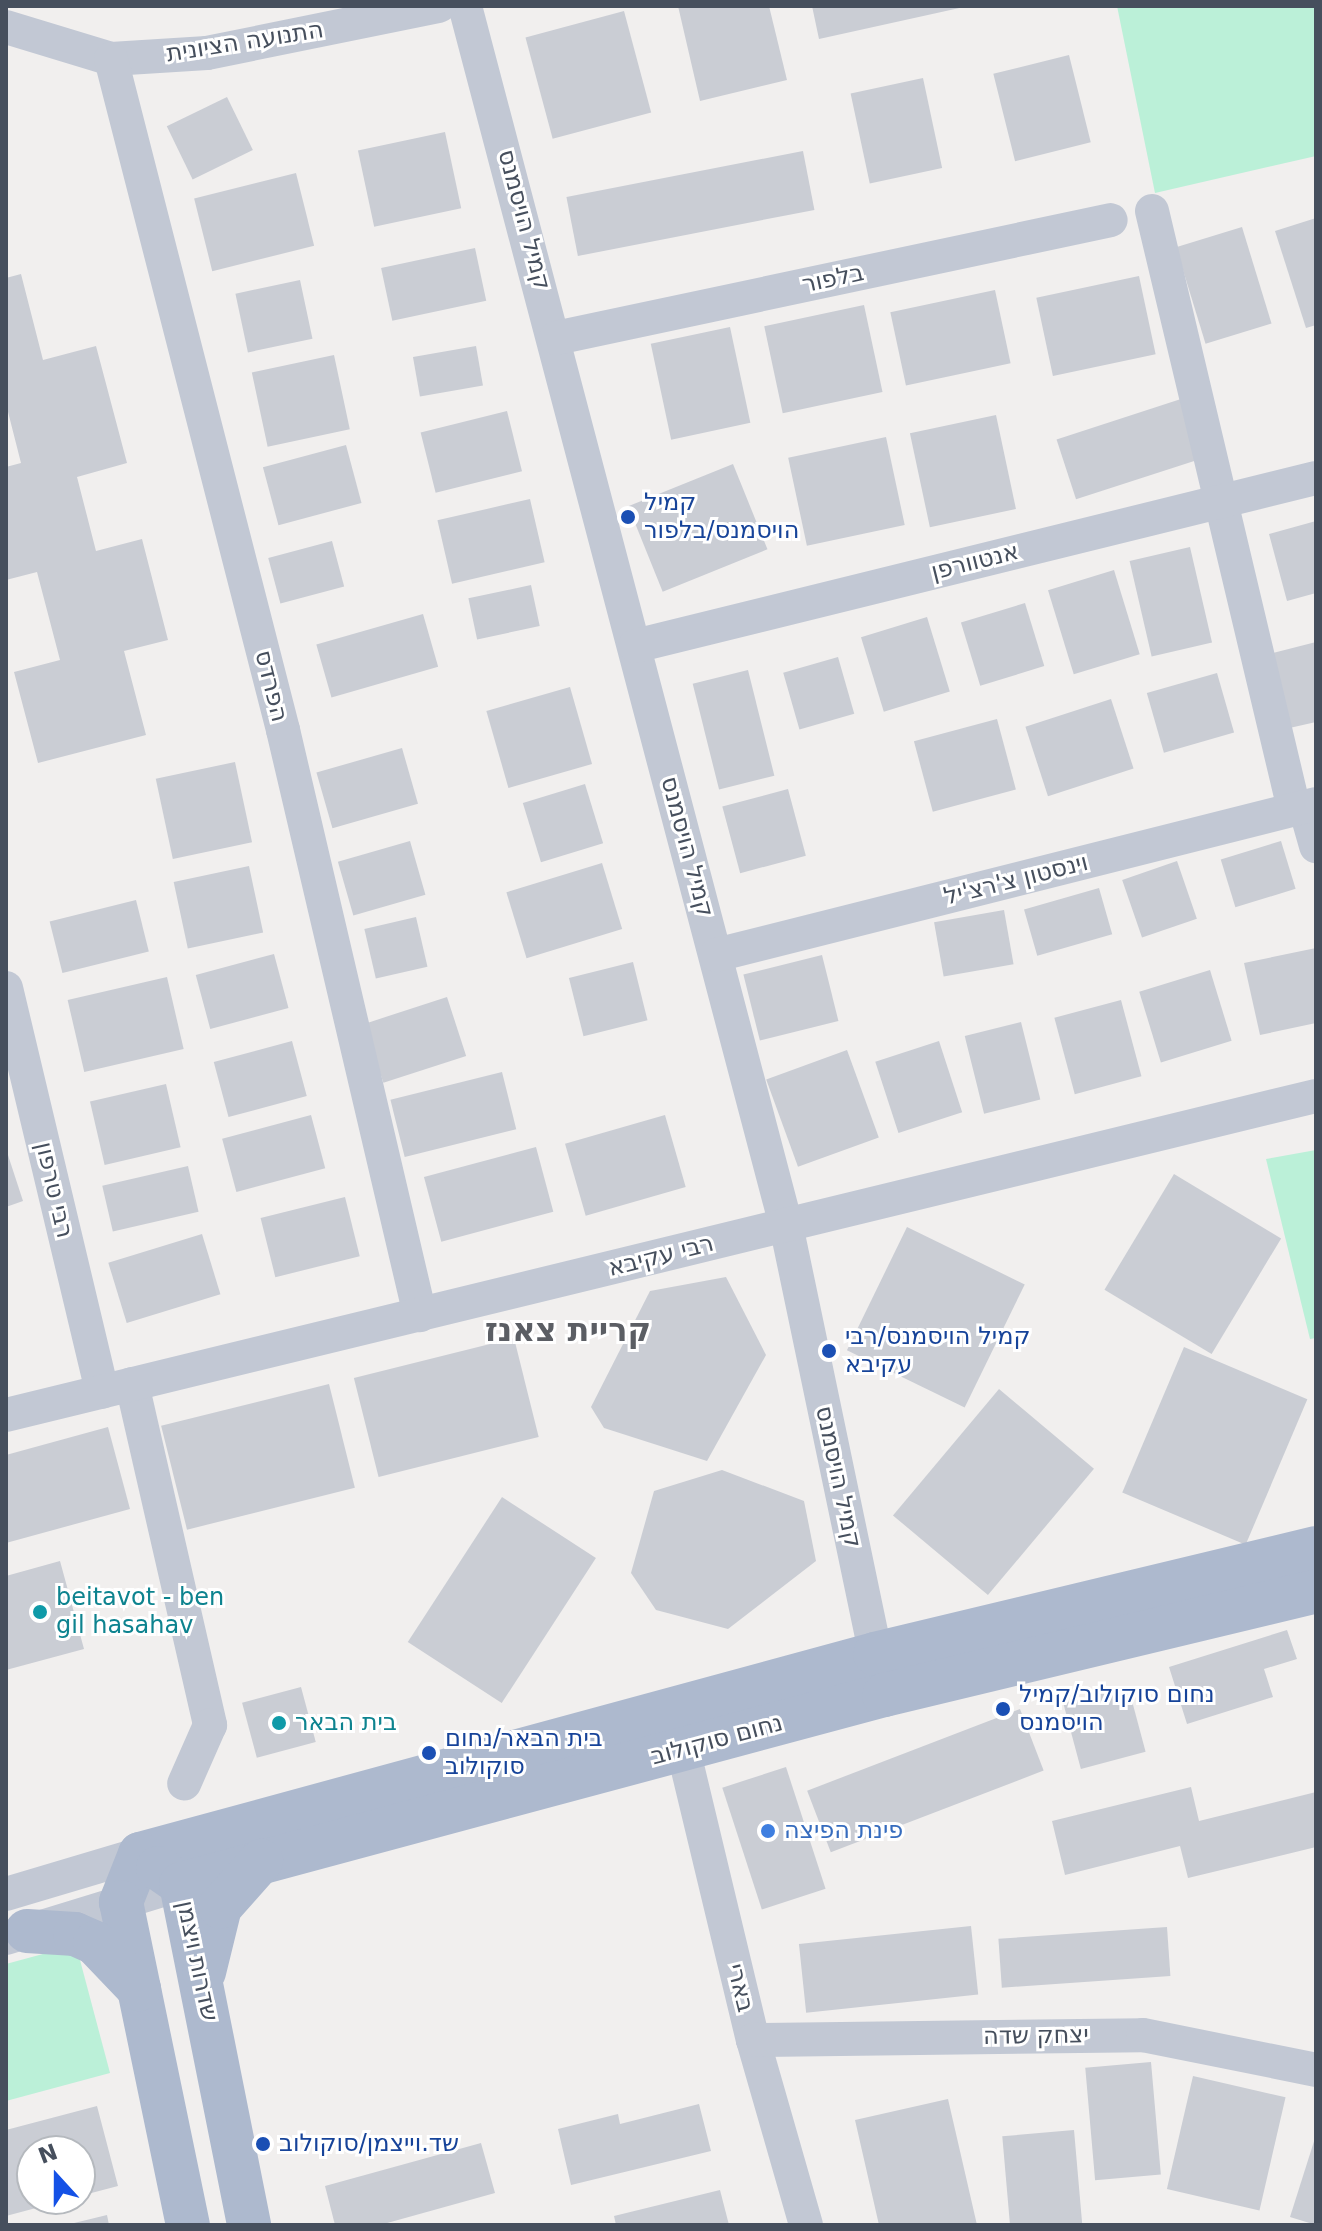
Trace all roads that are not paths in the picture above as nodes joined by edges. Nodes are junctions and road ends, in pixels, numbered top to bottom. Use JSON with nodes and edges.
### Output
{"nodes":[{"id":1,"x":439,"y":6,"type":"edge"},
{"id":2,"x":465,"y":6,"type":"edge"},
{"id":3,"x":6,"y":27,"type":"edge"},
{"id":4,"x":111,"y":59,"type":"junction"},
{"id":5,"x":1152,"y":211,"type":"dead end"},
{"id":6,"x":1111,"y":220,"type":"dead end"},
{"id":7,"x":556,"y":338,"type":"junction"},
{"id":8,"x":1316,"y":478,"type":"edge"},
{"id":9,"x":1223,"y":501,"type":"junction"},
{"id":10,"x":635,"y":646,"type":"junction"},
{"id":11,"x":1305,"y":807,"type":"edge"},
{"id":12,"x":1316,"y":846,"type":"edge"},
{"id":13,"x":716,"y":955,"type":"junction"},
{"id":14,"x":6,"y":988,"type":"edge"},
{"id":15,"x":1316,"y":1096,"type":"edge"},
{"id":16,"x":786,"y":1225,"type":"junction"},
{"id":17,"x":420,"y":1315,"type":"junction"},
{"id":18,"x":117,"y":1388,"type":"junction"},
{"id":19,"x":6,"y":1415,"type":"edge"},
{"id":20,"x":1316,"y":1548,"type":"edge"},
{"id":21,"x":1316,"y":1591,"type":"edge"},
{"id":22,"x":880,"y":1674,"type":"junction"},
{"id":23,"x":683,"y":1749,"type":"junction"},
{"id":24,"x":184,"y":1784,"type":"dead end"},
{"id":25,"x":140,"y":1854,"type":"junction"},
{"id":26,"x":261,"y":1861,"type":"junction"},
{"id":27,"x":181,"y":1884,"type":"junction"},
{"id":28,"x":6,"y":1894,"type":"edge"},
{"id":29,"x":121,"y":1902,"type":"junction"},
{"id":30,"x":17,"y":1935,"type":"edge"},
{"id":31,"x":203,"y":1986,"type":"junction"},
{"id":32,"x":140,"y":1990,"type":"junction"},
{"id":33,"x":753,"y":2040,"type":"junction"},
{"id":34,"x":1316,"y":2070,"type":"edge"},
{"id":35,"x":188,"y":2225,"type":"edge"},
{"id":36,"x":249,"y":2225,"type":"edge"},
{"id":37,"x":806,"y":2225,"type":"edge"}],
"edges":[{"from":1,"to":4,"type":"street","name":"התנועה הציונית"},
{"from":2,"to":7,"type":"street","name":"קמיל הויסמנס"},
{"from":3,"to":4,"type":"street","name":"התנועה הציונית"},
{"from":4,"to":17,"type":"street","name":"הפרדס"},
{"from":5,"to":9,"type":"street"},
{"from":6,"to":7,"type":"street","name":"בלפור"},
{"from":7,"to":10,"type":"street","name":"קמיל הויסמנס"},
{"from":8,"to":9,"type":"street","name":"אנטוורפן"},
{"from":9,"to":10,"type":"street","name":"אנטוורפן"},
{"from":9,"to":11,"type":"street"},
{"from":10,"to":13,"type":"street","name":"קמיל הויסמנס"},
{"from":11,"to":12,"type":"street"},
{"from":11,"to":13,"type":"street","name":"וינסטון צ'רצ'יל"},
{"from":13,"to":16,"type":"street","name":"קמיל הויסמנס"},
{"from":14,"to":18,"type":"street","name":"רבי טרפון"},
{"from":15,"to":16,"type":"street","name":"רבי עקיבא"},
{"from":16,"to":17,"type":"street","name":"רבי עקיבא"},
{"from":16,"to":22,"type":"street","name":"קמיל הויסמנס"},
{"from":17,"to":18,"type":"street","name":"רבי עקיבא"},
{"from":18,"to":19,"type":"street","name":"רבי עקיבא"},
{"from":18,"to":24,"type":"street","name":"רבי טרפון"},
{"from":20,"to":22,"type":"main road","name":"נחום סוקולוב"},
{"from":21,"to":22,"type":"main road","name":"נחום סוקולוב"},
{"from":22,"to":23,"type":"main road","name":"נחום סוקולוב"},
{"from":22,"to":25,"type":"main road","name":"נחום סוקולוב"},
{"from":23,"to":26,"type":"main road","name":"נחום סוקולוב"},
{"from":23,"to":33,"type":"street","name":"בארי"},
{"from":25,"to":27,"type":"main road","name":"שדרות ויצמן"},
{"from":25,"to":28,"type":"street"},
{"from":25,"to":29,"type":"main road"},
{"from":26,"to":27,"type":"main road","name":"נחום סוקולוב"},
{"from":26,"to":31,"type":"main road"},
{"from":27,"to":29,"type":"street","name":"נחום סוקולוב"},
{"from":27,"to":31,"type":"main road","name":"שדרות ויצמן"},
{"from":29,"to":30,"type":"street","name":"נחום סוקולוב"},
{"from":29,"to":32,"type":"main road"},
{"from":30,"to":32,"type":"main road"},
{"from":31,"to":36,"type":"main road","name":"שדרות ויצמן"},
{"from":32,"to":35,"type":"main road"},
{"from":33,"to":34,"type":"street","name":"יצחק שדה"},
{"from":33,"to":37,"type":"street","name":"בארי"}]}
